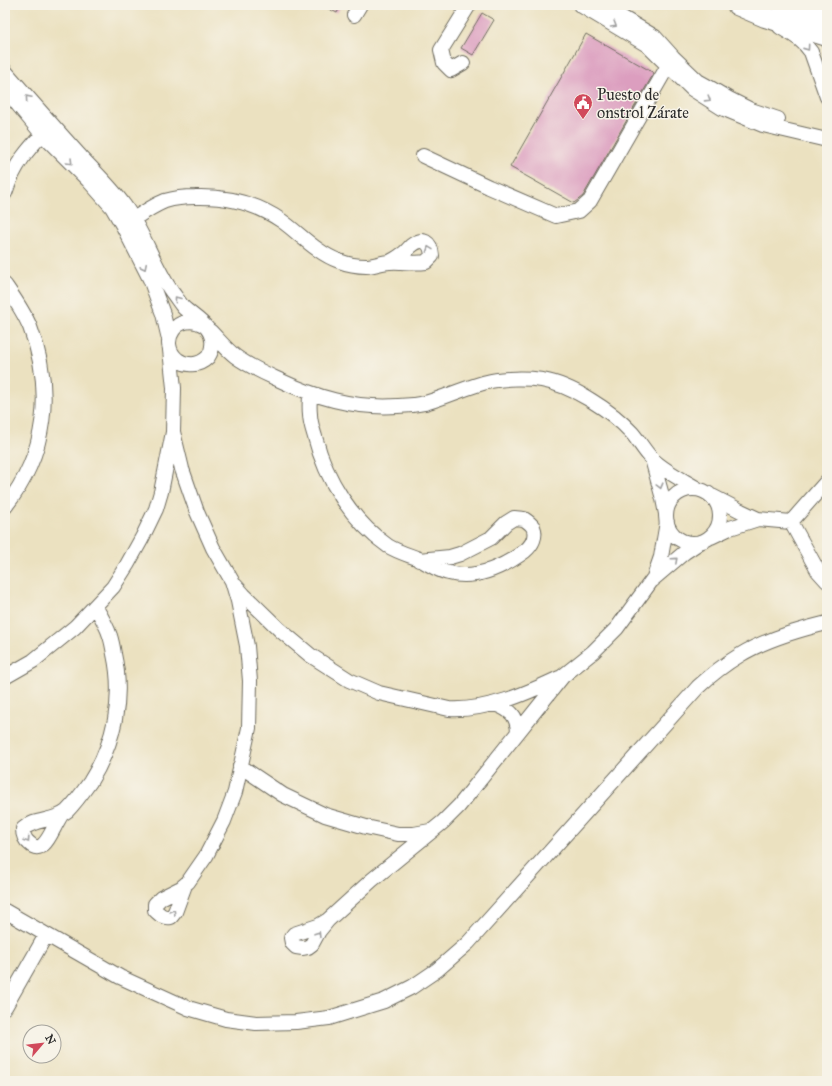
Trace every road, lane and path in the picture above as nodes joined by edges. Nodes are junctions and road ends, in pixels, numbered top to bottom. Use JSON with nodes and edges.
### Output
{"nodes":[{"id":1,"x":469,"y":5,"type":"edge"},
{"id":2,"x":580,"y":5,"type":"edge"},
{"id":3,"x":601,"y":5,"type":"edge"},
{"id":4,"x":737,"y":5,"type":"edge"},
{"id":5,"x":783,"y":5,"type":"edge"},
{"id":6,"x":765,"y":17,"type":"junction"},
{"id":7,"x":827,"y":18,"type":"edge"},
{"id":8,"x":827,"y":36,"type":"edge"},
{"id":9,"x":670,"y":61,"type":"junction"},
{"id":10,"x":463,"y":63,"type":"dead end"},
{"id":11,"x":5,"y":71,"type":"edge"},
{"id":12,"x":5,"y":89,"type":"edge"},
{"id":13,"x":827,"y":97,"type":"edge"},
{"id":14,"x":47,"y":129,"type":"junction"},
{"id":15,"x":827,"y":131,"type":"edge"},
{"id":16,"x":827,"y":140,"type":"edge"},
{"id":17,"x":423,"y":156,"type":"dead end"},
{"id":18,"x":5,"y":194,"type":"edge"},
{"id":19,"x":129,"y":222,"type":"junction"},
{"id":20,"x":390,"y":262,"type":"dead end"},
{"id":21,"x":5,"y":285,"type":"edge"},
{"id":22,"x":207,"y":328,"type":"junction"},
{"id":23,"x":170,"y":344,"type":"junction"},
{"id":24,"x":235,"y":356,"type":"junction"},
{"id":25,"x":200,"y":362,"type":"junction"},
{"id":26,"x":174,"y":388,"type":"junction"},
{"id":27,"x":310,"y":393,"type":"junction"},
{"id":28,"x":173,"y":432,"type":"junction"},
{"id":29,"x":652,"y":459,"type":"junction"},
{"id":30,"x":182,"y":469,"type":"junction"},
{"id":31,"x":166,"y":470,"type":"junction"},
{"id":32,"x":827,"y":481,"type":"edge"},
{"id":33,"x":704,"y":492,"type":"junction"},
{"id":34,"x":5,"y":507,"type":"edge"},
{"id":35,"x":667,"y":518,"type":"junction"},
{"id":36,"x":758,"y":519,"type":"junction"},
{"id":37,"x":791,"y":522,"type":"junction"},
{"id":38,"x":704,"y":541,"type":"junction"},
{"id":39,"x":419,"y":560,"type":"junction"},
{"id":40,"x":652,"y":580,"type":"junction"},
{"id":41,"x":827,"y":581,"type":"edge"},
{"id":42,"x":232,"y":582,"type":"junction"},
{"id":43,"x":96,"y":606,"type":"junction"},
{"id":44,"x":256,"y":607,"type":"junction"},
{"id":45,"x":240,"y":615,"type":"junction"},
{"id":46,"x":827,"y":623,"type":"edge"},
{"id":47,"x":562,"y":676,"type":"junction"},
{"id":48,"x":5,"y":677,"type":"edge"},
{"id":49,"x":495,"y":704,"type":"junction"},
{"id":50,"x":518,"y":732,"type":"junction"},
{"id":51,"x":240,"y":766,"type":"junction"},
{"id":52,"x":61,"y":815,"type":"dead end"},
{"id":53,"x":432,"y":830,"type":"junction"},
{"id":54,"x":398,"y":834,"type":"junction"},
{"id":55,"x":404,"y":854,"type":"junction"},
{"id":56,"x":184,"y":885,"type":"dead end"},
{"id":57,"x":5,"y":912,"type":"edge"},
{"id":58,"x":328,"y":920,"type":"dead end"},
{"id":59,"x":46,"y":935,"type":"junction"},
{"id":60,"x":5,"y":1008,"type":"edge"}],
"edges":[{"from":1,"to":10,"type":"street"},
{"from":2,"to":9,"type":"street","one_way":true},
{"from":3,"to":9,"type":"street"},
{"from":4,"to":6,"type":"highway"},
{"from":5,"to":7,"type":"highway"},
{"from":6,"to":8,"type":"highway"},
{"from":6,"to":13,"type":"street","one_way":true},
{"from":9,"to":15,"type":"street"},
{"from":9,"to":16,"type":"street","one_way":true},
{"from":9,"to":17,"type":"street"},
{"from":14,"to":11,"type":"street","one_way":true},
{"from":12,"to":14,"type":"street"},
{"from":14,"to":18,"type":"street"},
{"from":14,"to":19,"type":"street"},
{"from":19,"to":20,"type":"street"},
{"from":22,"to":19,"type":"street","one_way":true},
{"from":19,"to":23,"type":"street","one_way":true},
{"from":21,"to":34,"type":"street"},
{"from":22,"to":23,"type":"street"},
{"from":22,"to":24,"type":"street"},
{"from":22,"to":25,"type":"street"},
{"from":23,"to":25,"type":"street"},
{"from":23,"to":26,"type":"street"},
{"from":24,"to":25,"type":"street"},
{"from":24,"to":27,"type":"street"},
{"from":25,"to":26,"type":"street"},
{"from":26,"to":28,"type":"street"},
{"from":27,"to":29,"type":"street"},
{"from":27,"to":39,"type":"street"},
{"from":28,"to":30,"type":"street"},
{"from":28,"to":31,"type":"street"},
{"from":29,"to":33,"type":"street"},
{"from":29,"to":35,"type":"street","one_way":true},
{"from":30,"to":31,"type":"street"},
{"from":30,"to":42,"type":"street"},
{"from":31,"to":43,"type":"street"},
{"from":32,"to":37,"type":"street"},
{"from":33,"to":35,"type":"street"},
{"from":33,"to":36,"type":"street"},
{"from":33,"to":38,"type":"street"},
{"from":35,"to":38,"type":"street"},
{"from":35,"to":40,"type":"street"},
{"from":36,"to":37,"type":"street"},
{"from":36,"to":38,"type":"street"},
{"from":37,"to":41,"type":"street"},
{"from":40,"to":38,"type":"street","one_way":true},
{"from":39,"to":39,"type":"street"},
{"from":40,"to":47,"type":"street"},
{"from":42,"to":44,"type":"street"},
{"from":42,"to":45,"type":"street"},
{"from":43,"to":48,"type":"street"},
{"from":43,"to":52,"type":"street"},
{"from":44,"to":45,"type":"street"},
{"from":44,"to":49,"type":"street"},
{"from":45,"to":51,"type":"street"},
{"from":46,"to":59,"type":"street"},
{"from":47,"to":49,"type":"street"},
{"from":47,"to":50,"type":"street"},
{"from":49,"to":50,"type":"street"},
{"from":50,"to":53,"type":"street"},
{"from":51,"to":54,"type":"street"},
{"from":51,"to":56,"type":"street"},
{"from":53,"to":54,"type":"street"},
{"from":53,"to":55,"type":"street"},
{"from":54,"to":55,"type":"street"},
{"from":55,"to":58,"type":"street"},
{"from":57,"to":59,"type":"street"},
{"from":59,"to":60,"type":"street"}]}
